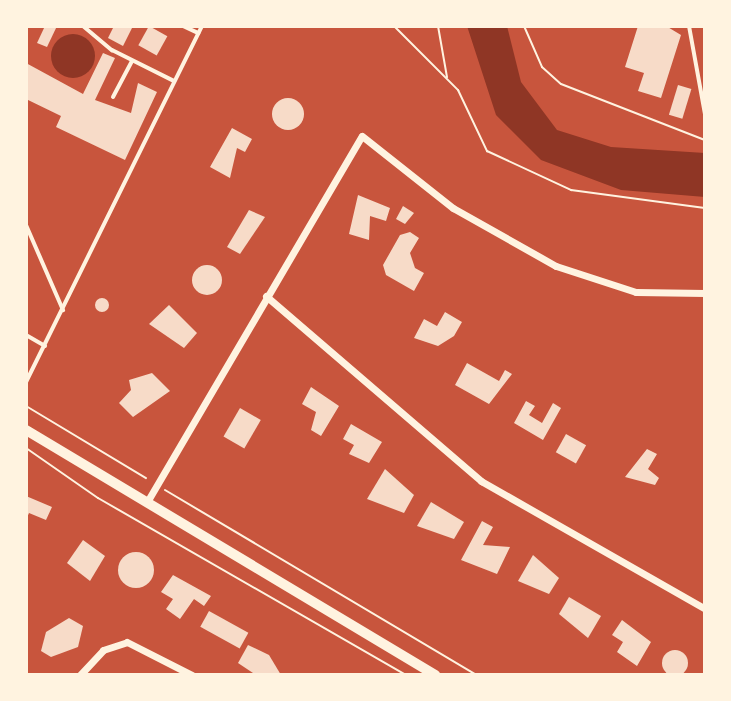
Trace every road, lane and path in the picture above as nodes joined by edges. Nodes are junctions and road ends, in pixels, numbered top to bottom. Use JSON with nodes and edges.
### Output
{"nodes":[{"id":1,"x":83,"y":26,"type":"edge"},
{"id":2,"x":183,"y":26,"type":"edge"},
{"id":3,"x":202,"y":26,"type":"edge"},
{"id":4,"x":394,"y":26,"type":"edge"},
{"id":5,"x":438,"y":26,"type":"edge"},
{"id":6,"x":524,"y":26,"type":"edge"},
{"id":7,"x":689,"y":26,"type":"edge"},
{"id":8,"x":198,"y":33,"type":"junction"},
{"id":9,"x":132,"y":60,"type":"junction"},
{"id":10,"x":447,"y":78,"type":"junction"},
{"id":11,"x":174,"y":81,"type":"junction"},
{"id":12,"x":113,"y":97,"type":"dead end"},
{"id":13,"x":705,"y":114,"type":"edge"},
{"id":14,"x":705,"y":140,"type":"edge"},
{"id":15,"x":705,"y":208,"type":"edge"},
{"id":16,"x":26,"y":225,"type":"edge"},
{"id":17,"x":705,"y":293,"type":"edge"},
{"id":18,"x":266,"y":296,"type":"junction"},
{"id":19,"x":63,"y":310,"type":"junction"},
{"id":20,"x":26,"y":335,"type":"edge"},
{"id":21,"x":45,"y":347,"type":"junction"},
{"id":22,"x":26,"y":382,"type":"edge"},
{"id":23,"x":26,"y":406,"type":"edge"},
{"id":24,"x":26,"y":430,"type":"edge"},
{"id":25,"x":26,"y":448,"type":"edge"},
{"id":26,"x":158,"y":485,"type":"junction"},
{"id":27,"x":147,"y":502,"type":"junction"},
{"id":28,"x":705,"y":609,"type":"edge"},
{"id":29,"x":80,"y":675,"type":"edge"},
{"id":30,"x":192,"y":675,"type":"edge"},
{"id":31,"x":406,"y":675,"type":"edge"},
{"id":32,"x":435,"y":675,"type":"edge"},
{"id":33,"x":477,"y":675,"type":"edge"}],
"edges":[{"from":1,"to":9,"type":"lane"},
{"from":2,"to":8,"type":"lane"},
{"from":3,"to":8,"type":"lane"},
{"from":4,"to":10,"type":"path"},
{"from":5,"to":10,"type":"path"},
{"from":6,"to":14,"type":"path"},
{"from":7,"to":13,"type":"lane"},
{"from":8,"to":11,"type":"lane"},
{"from":9,"to":11,"type":"lane"},
{"from":9,"to":12,"type":"lane"},
{"from":10,"to":15,"type":"path"},
{"from":11,"to":19,"type":"lane"},
{"from":16,"to":19,"type":"lane"},
{"from":17,"to":18,"type":"street"},
{"from":18,"to":26,"type":"street"},
{"from":18,"to":28,"type":"street"},
{"from":19,"to":21,"type":"lane"},
{"from":20,"to":21,"type":"lane"},
{"from":21,"to":22,"type":"lane"},
{"from":23,"to":26,"type":"path"},
{"from":24,"to":27,"type":"main road"},
{"from":25,"to":31,"type":"path"},
{"from":26,"to":27,"type":"street"},
{"from":26,"to":33,"type":"path"},
{"from":27,"to":32,"type":"main road"},
{"from":29,"to":30,"type":"street"}]}
